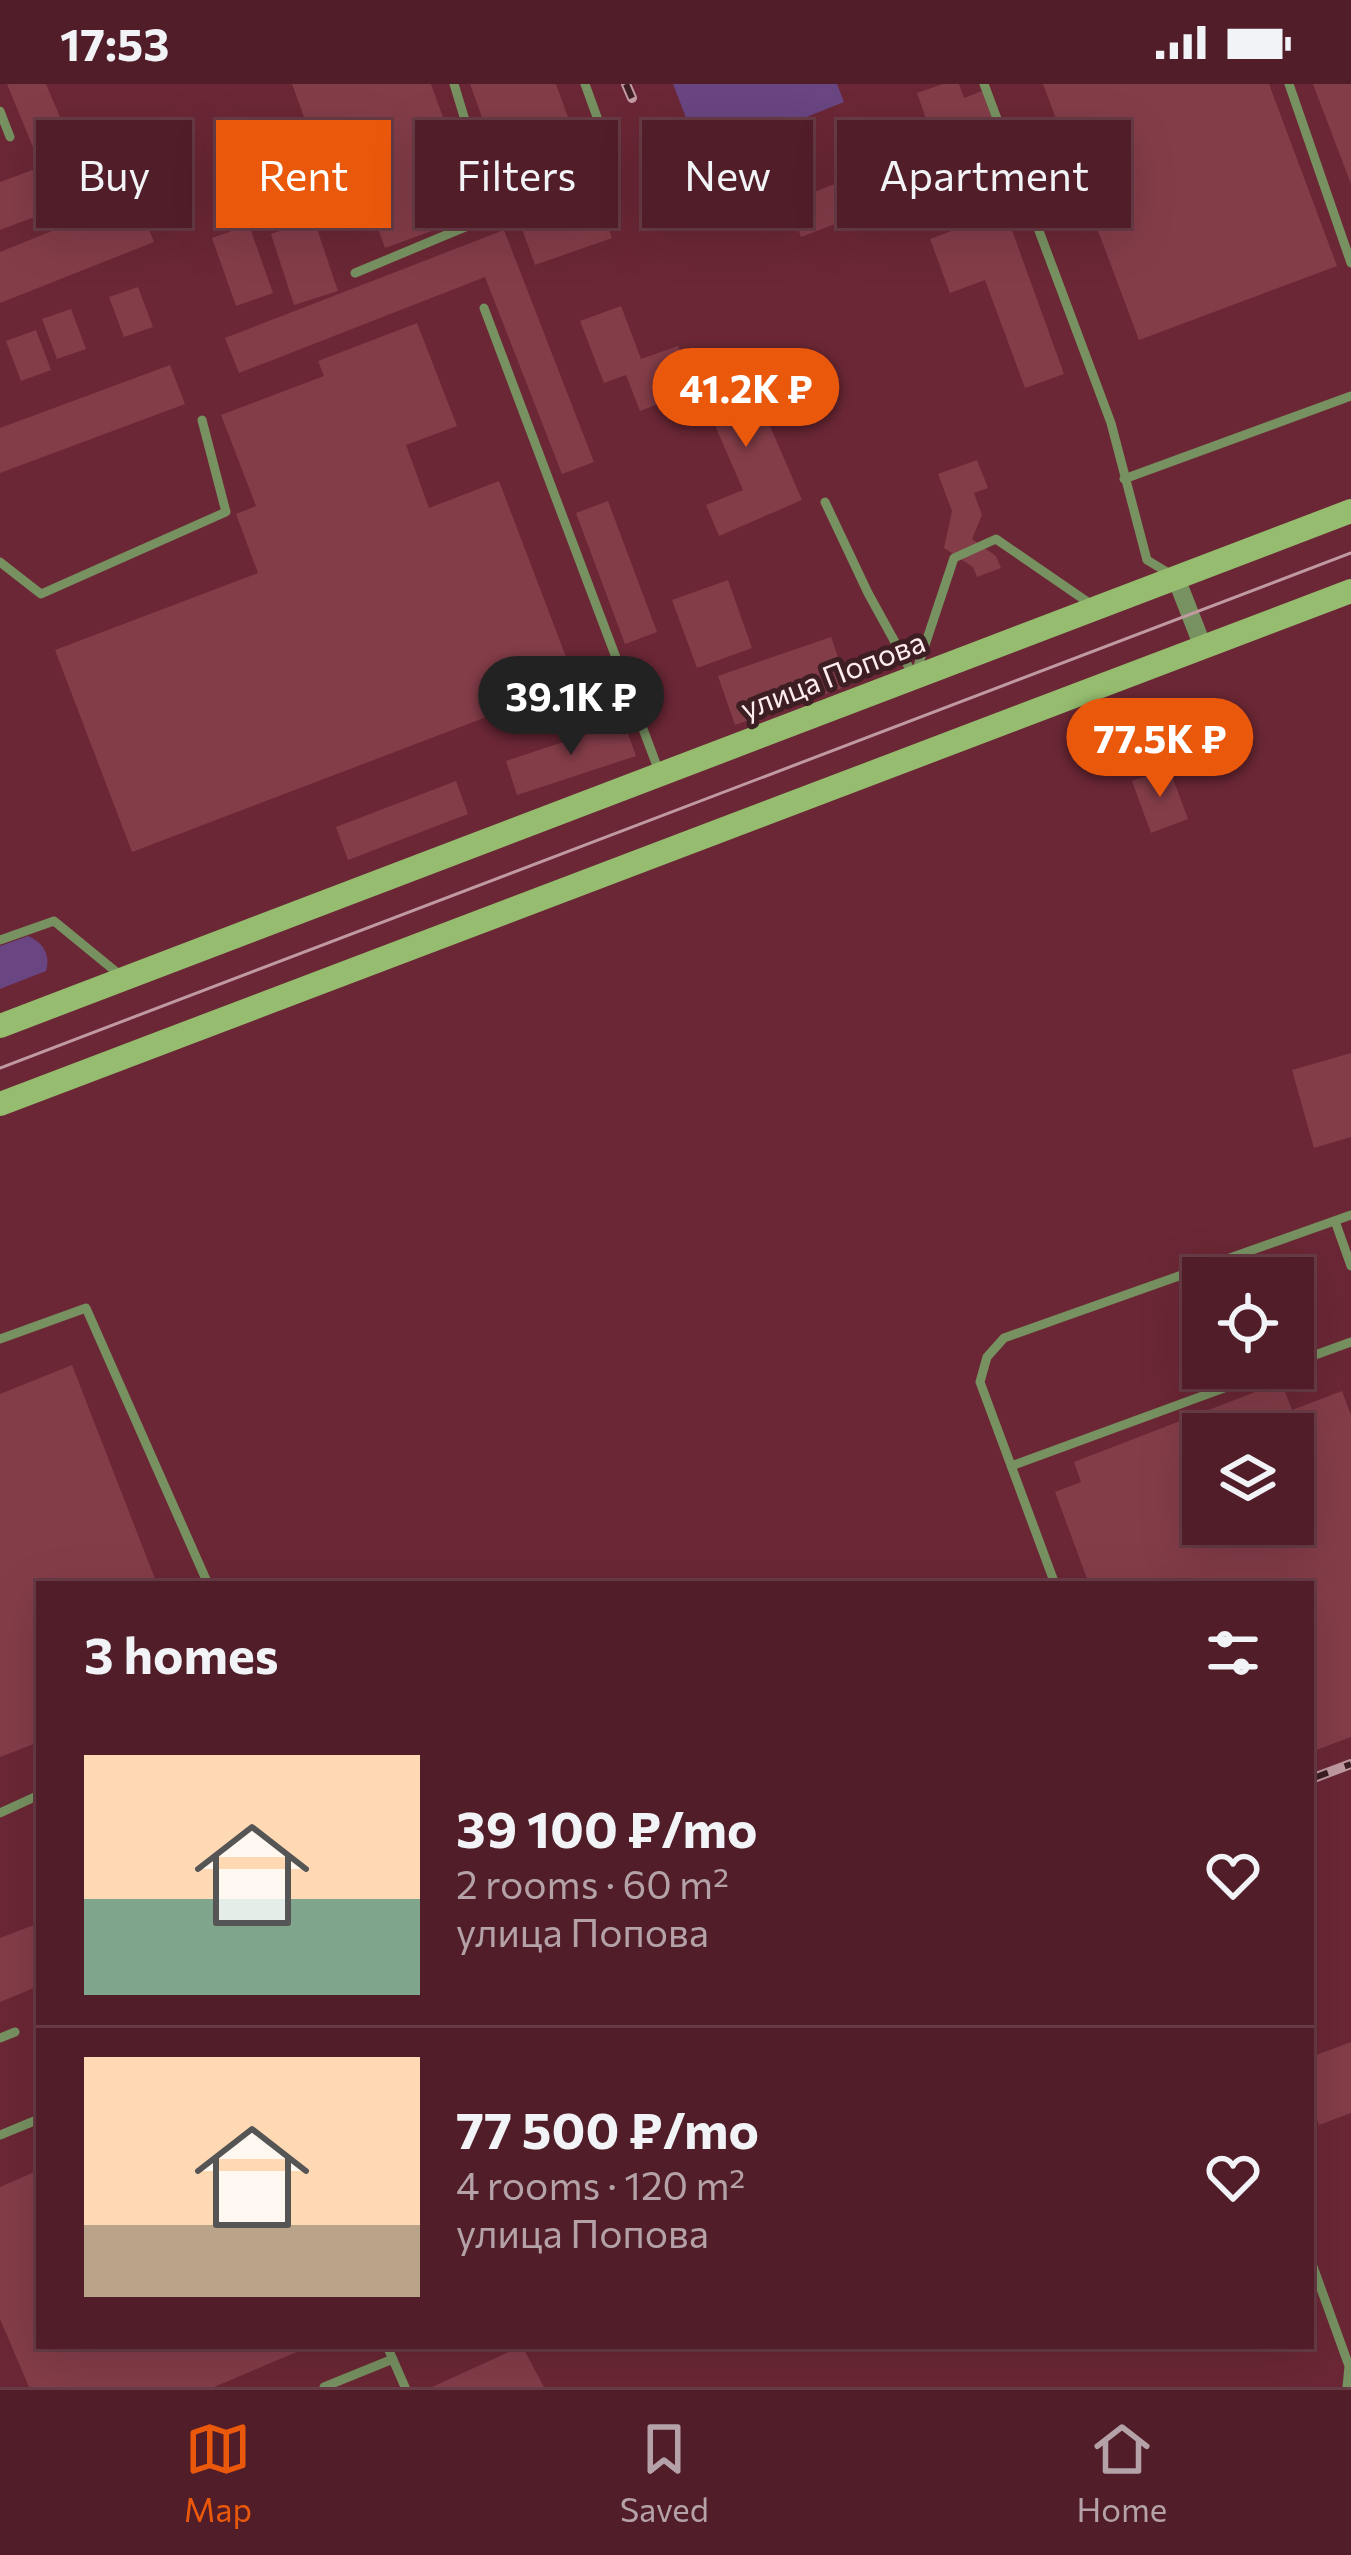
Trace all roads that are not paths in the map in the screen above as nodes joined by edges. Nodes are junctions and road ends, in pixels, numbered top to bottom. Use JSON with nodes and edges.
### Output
{"nodes":[{"id":1,"x":454,"y":84,"type":"edge"},
{"id":2,"x":585,"y":84,"type":"edge"},
{"id":3,"x":984,"y":84,"type":"edge"},
{"id":4,"x":1289,"y":84,"type":"edge"},
{"id":5,"x":0,"y":111,"type":"edge"},
{"id":6,"x":598,"y":120,"type":"edge"},
{"id":7,"x":10,"y":137,"type":"dead end"},
{"id":8,"x":1351,"y":263,"type":"edge"},
{"id":9,"x":355,"y":273,"type":"dead end"},
{"id":10,"x":484,"y":308,"type":"dead end"},
{"id":11,"x":1351,"y":396,"type":"edge"},
{"id":12,"x":202,"y":420,"type":"dead end"},
{"id":13,"x":1124,"y":479,"type":"junction"},
{"id":14,"x":825,"y":502,"type":"dead end"},
{"id":15,"x":1351,"y":511,"type":"edge"},
{"id":16,"x":0,"y":562,"type":"edge"},
{"id":17,"x":1176,"y":578,"type":"junction"},
{"id":18,"x":1351,"y":591,"type":"edge"},
{"id":19,"x":1096,"y":608,"type":"junction"},
{"id":20,"x":1203,"y":647,"type":"junction"},
{"id":21,"x":914,"y":677,"type":"junction"},
{"id":22,"x":660,"y":774,"type":"junction"},
{"id":23,"x":0,"y":940,"type":"edge"},
{"id":24,"x":124,"y":979,"type":"junction"},
{"id":25,"x":0,"y":1026,"type":"edge"},
{"id":26,"x":0,"y":1105,"type":"edge"},
{"id":27,"x":1351,"y":1215,"type":"edge"},
{"id":28,"x":1335,"y":1221,"type":"junction"},
{"id":29,"x":1351,"y":1266,"type":"edge"},
{"id":30,"x":0,"y":1339,"type":"edge"},
{"id":31,"x":1351,"y":1342,"type":"edge"},
{"id":32,"x":1314,"y":1355,"type":"edge"},
{"id":33,"x":1222,"y":1389,"type":"edge"},
{"id":34,"x":1011,"y":1466,"type":"junction"},
{"id":35,"x":207,"y":1581,"type":"edge"},
{"id":36,"x":1053,"y":1581,"type":"edge"},
{"id":37,"x":36,"y":1796,"type":"edge"},
{"id":38,"x":0,"y":1813,"type":"edge"},
{"id":39,"x":15,"y":2032,"type":"dead end"},
{"id":40,"x":0,"y":2038,"type":"edge"},
{"id":41,"x":36,"y":2120,"type":"edge"},
{"id":42,"x":0,"y":2135,"type":"edge"},
{"id":43,"x":1314,"y":2268,"type":"edge"},
{"id":44,"x":388,"y":2349,"type":"edge"},
{"id":45,"x":393,"y":2359,"type":"junction"},
{"id":46,"x":324,"y":2387,"type":"edge"},
{"id":47,"x":405,"y":2387,"type":"edge"},
{"id":48,"x":1346,"y":2387,"type":"edge"}],
"edges":[{"from":1,"to":9,"type":"lane"},
{"from":2,"to":6,"type":"lane"},
{"from":3,"to":13,"type":"lane"},
{"from":4,"to":8,"type":"lane"},
{"from":5,"to":7,"type":"lane"},
{"from":10,"to":22,"type":"lane"},
{"from":11,"to":13,"type":"lane"},
{"from":12,"to":16,"type":"lane"},
{"from":13,"to":17,"type":"lane"},
{"from":14,"to":21,"type":"lane"},
{"from":15,"to":17,"type":"main road","name":"улица Попова"},
{"from":17,"to":19,"type":"main road","name":"улица Попова"},
{"from":17,"to":20,"type":"street"},
{"from":18,"to":20,"type":"main road"},
{"from":19,"to":21,"type":"main road","name":"улица Попова"},
{"from":19,"to":21,"type":"lane"},
{"from":20,"to":26,"type":"main road"},
{"from":21,"to":22,"type":"main road","name":"улица Попова"},
{"from":22,"to":24,"type":"main road","name":"улица Попова"},
{"from":23,"to":24,"type":"lane"},
{"from":24,"to":25,"type":"main road","name":"улица Попова"},
{"from":27,"to":28,"type":"lane"},
{"from":28,"to":29,"type":"lane"},
{"from":28,"to":34,"type":"lane"},
{"from":30,"to":35,"type":"lane"},
{"from":31,"to":32,"type":"lane"},
{"from":33,"to":34,"type":"lane"},
{"from":34,"to":36,"type":"lane"},
{"from":37,"to":38,"type":"lane"},
{"from":39,"to":40,"type":"lane"},
{"from":41,"to":42,"type":"lane"},
{"from":43,"to":48,"type":"lane"},
{"from":44,"to":45,"type":"lane"},
{"from":45,"to":46,"type":"lane"},
{"from":45,"to":47,"type":"lane"}]}
